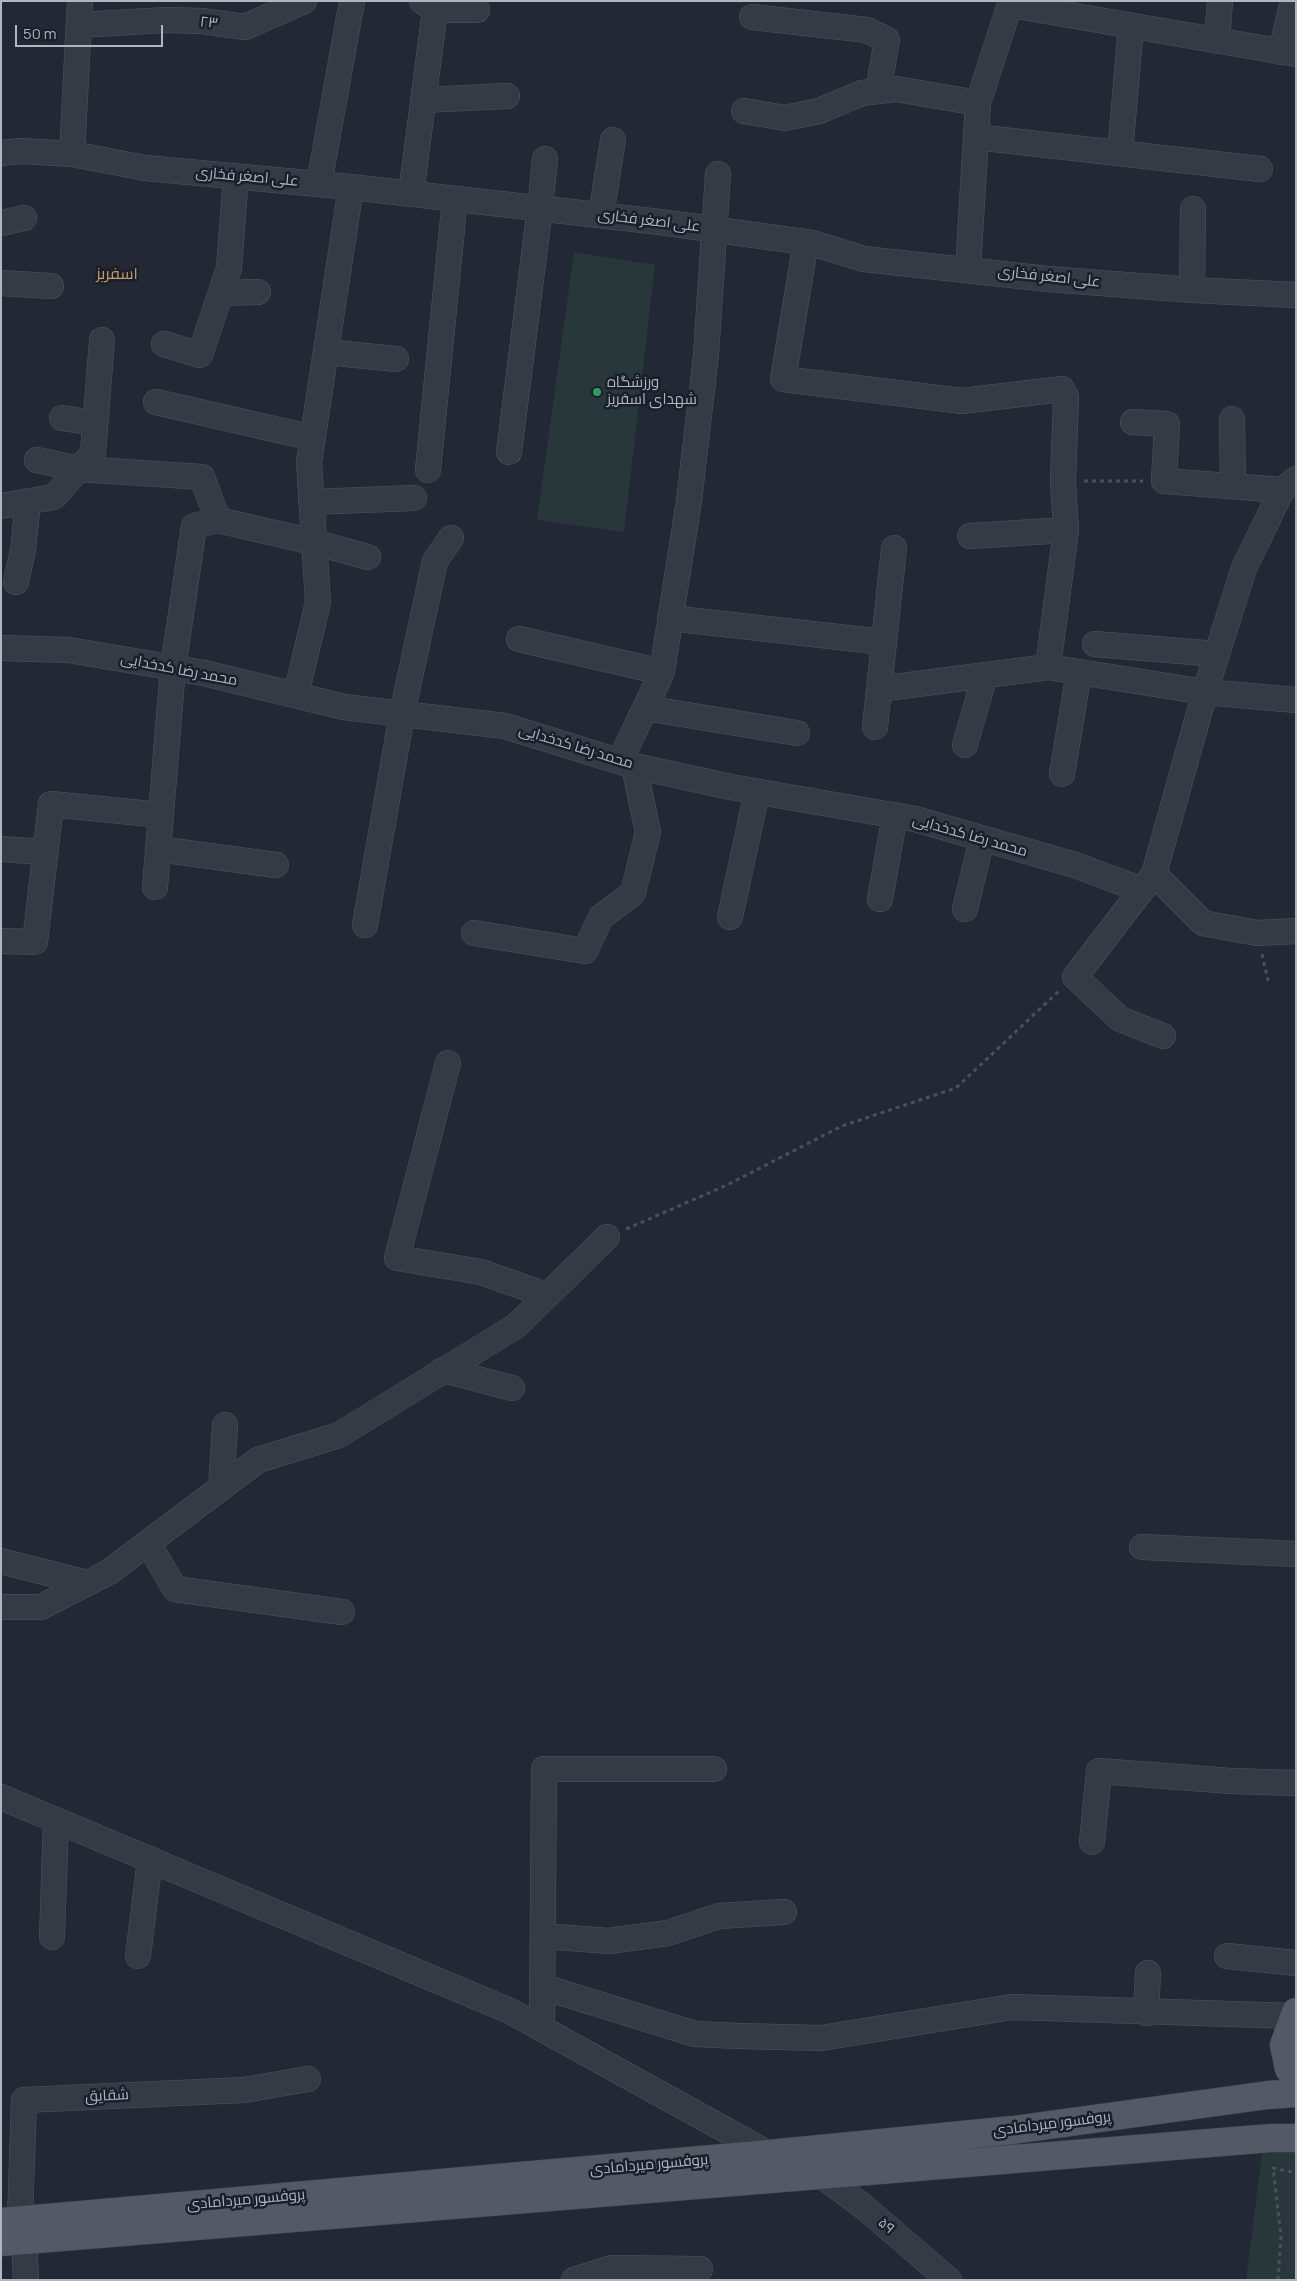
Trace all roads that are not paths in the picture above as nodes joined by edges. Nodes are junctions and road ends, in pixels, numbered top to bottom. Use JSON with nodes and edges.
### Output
{"nodes":[{"id":1,"x":304,"y":1,"type":"edge"},
{"id":2,"x":352,"y":1,"type":"edge"},
{"id":3,"x":1220,"y":1,"type":"edge"},
{"id":4,"x":1293,"y":1,"type":"edge"},
{"id":5,"x":1011,"y":3,"type":"edge"},
{"id":6,"x":429,"y":6,"type":"edge"},
{"id":7,"x":477,"y":10,"type":"dead end"},
{"id":8,"x":79,"y":13,"type":"edge"},
{"id":9,"x":752,"y":17,"type":"dead end"},
{"id":10,"x":1131,"y":27,"type":"junction"},
{"id":11,"x":1217,"y":41,"type":"junction"},
{"id":12,"x":1288,"y":53,"type":"edge"},
{"id":13,"x":878,"y":91,"type":"junction"},
{"id":14,"x":507,"y":96,"type":"dead end"},
{"id":15,"x":424,"y":100,"type":"junction"},
{"id":16,"x":978,"y":103,"type":"junction"},
{"id":17,"x":744,"y":111,"type":"dead end"},
{"id":18,"x":976,"y":137,"type":"junction"},
{"id":19,"x":613,"y":140,"type":"dead end"},
{"id":20,"x":1,"y":153,"type":"edge"},
{"id":21,"x":1120,"y":153,"type":"junction"},
{"id":22,"x":72,"y":154,"type":"junction"},
{"id":23,"x":544,"y":158,"type":"dead end"},
{"id":24,"x":1260,"y":169,"type":"dead end"},
{"id":25,"x":718,"y":174,"type":"dead end"},
{"id":26,"x":236,"y":176,"type":"junction"},
{"id":27,"x":319,"y":184,"type":"junction"},
{"id":28,"x":351,"y":187,"type":"junction"},
{"id":29,"x":411,"y":194,"type":"junction"},
{"id":30,"x":455,"y":199,"type":"junction"},
{"id":31,"x":540,"y":208,"type":"junction"},
{"id":32,"x":1193,"y":209,"type":"dead end"},
{"id":33,"x":601,"y":215,"type":"junction"},
{"id":34,"x":714,"y":229,"type":"junction"},
{"id":35,"x":806,"y":242,"type":"junction"},
{"id":36,"x":968,"y":269,"type":"junction"},
{"id":37,"x":1,"y":284,"type":"edge"},
{"id":38,"x":51,"y":286,"type":"dead end"},
{"id":39,"x":1192,"y":290,"type":"junction"},
{"id":40,"x":220,"y":292,"type":"junction"},
{"id":41,"x":258,"y":292,"type":"dead end"},
{"id":42,"x":1296,"y":295,"type":"edge"},
{"id":43,"x":102,"y":340,"type":"dead end"},
{"id":44,"x":164,"y":344,"type":"dead end"},
{"id":45,"x":326,"y":352,"type":"junction"},
{"id":46,"x":396,"y":359,"type":"dead end"},
{"id":47,"x":156,"y":402,"type":"dead end"},
{"id":48,"x":62,"y":418,"type":"dead end"},
{"id":49,"x":1232,"y":419,"type":"dead end"},
{"id":50,"x":1134,"y":422,"type":"dead end"},
{"id":51,"x":95,"y":423,"type":"junction"},
{"id":52,"x":313,"y":438,"type":"junction"},
{"id":53,"x":508,"y":452,"type":"dead end"},
{"id":54,"x":37,"y":460,"type":"dead end"},
{"id":55,"x":79,"y":469,"type":"junction"},
{"id":56,"x":428,"y":470,"type":"dead end"},
{"id":57,"x":1289,"y":484,"type":"edge"},
{"id":58,"x":1234,"y":486,"type":"junction"},
{"id":59,"x":414,"y":498,"type":"dead end"},
{"id":60,"x":28,"y":502,"type":"junction"},
{"id":61,"x":311,"y":502,"type":"junction"},
{"id":62,"x":1,"y":506,"type":"edge"},
{"id":63,"x":218,"y":520,"type":"junction"},
{"id":64,"x":1066,"y":530,"type":"junction"},
{"id":65,"x":970,"y":536,"type":"dead end"},
{"id":66,"x":451,"y":538,"type":"dead end"},
{"id":67,"x":314,"y":542,"type":"junction"},
{"id":68,"x":894,"y":548,"type":"dead end"},
{"id":69,"x":368,"y":557,"type":"dead end"},
{"id":70,"x":16,"y":582,"type":"dead end"},
{"id":71,"x":670,"y":618,"type":"junction"},
{"id":72,"x":519,"y":639,"type":"dead end"},
{"id":73,"x":884,"y":642,"type":"junction"},
{"id":74,"x":1095,"y":644,"type":"dead end"},
{"id":75,"x":1,"y":648,"type":"edge"},
{"id":76,"x":1217,"y":654,"type":"junction"},
{"id":77,"x":173,"y":668,"type":"junction"},
{"id":78,"x":1048,"y":668,"type":"junction"},
{"id":79,"x":662,"y":672,"type":"junction"},
{"id":80,"x":1079,"y":672,"type":"junction"},
{"id":81,"x":985,"y":675,"type":"junction"},
{"id":82,"x":879,"y":689,"type":"junction"},
{"id":83,"x":1205,"y":692,"type":"junction"},
{"id":84,"x":296,"y":695,"type":"junction"},
{"id":85,"x":1296,"y":700,"type":"edge"},
{"id":86,"x":645,"y":708,"type":"junction"},
{"id":87,"x":402,"y":714,"type":"junction"},
{"id":88,"x":875,"y":727,"type":"dead end"},
{"id":89,"x":797,"y":733,"type":"dead end"},
{"id":90,"x":965,"y":745,"type":"dead end"},
{"id":91,"x":627,"y":763,"type":"junction"},
{"id":92,"x":1062,"y":774,"type":"dead end"},
{"id":93,"x":756,"y":792,"type":"junction"},
{"id":94,"x":161,"y":815,"type":"junction"},
{"id":95,"x":895,"y":816,"type":"junction"},
{"id":96,"x":982,"y":839,"type":"junction"},
{"id":97,"x":1,"y":849,"type":"edge"},
{"id":98,"x":158,"y":849,"type":"junction"},
{"id":99,"x":45,"y":852,"type":"junction"},
{"id":100,"x":276,"y":865,"type":"dead end"},
{"id":101,"x":1148,"y":882,"type":"junction"},
{"id":102,"x":155,"y":887,"type":"dead end"},
{"id":103,"x":880,"y":899,"type":"dead end"},
{"id":104,"x":964,"y":909,"type":"dead end"},
{"id":105,"x":730,"y":917,"type":"dead end"},
{"id":106,"x":365,"y":925,"type":"dead end"},
{"id":107,"x":1296,"y":931,"type":"edge"},
{"id":108,"x":474,"y":933,"type":"dead end"},
{"id":109,"x":1,"y":941,"type":"edge"},
{"id":110,"x":1163,"y":1036,"type":"dead end"},
{"id":111,"x":448,"y":1063,"type":"dead end"},
{"id":112,"x":607,"y":1237,"type":"road end"},
{"id":113,"x":546,"y":1295,"type":"junction"},
{"id":114,"x":443,"y":1370,"type":"junction"},
{"id":115,"x":512,"y":1388,"type":"dead end"},
{"id":116,"x":225,"y":1425,"type":"dead end"},
{"id":117,"x":221,"y":1488,"type":"junction"},
{"id":118,"x":148,"y":1542,"type":"junction"},
{"id":119,"x":1142,"y":1547,"type":"dead end"},
{"id":120,"x":1296,"y":1554,"type":"edge"},
{"id":121,"x":1,"y":1561,"type":"edge"},
{"id":122,"x":88,"y":1583,"type":"junction"},
{"id":123,"x":1,"y":1607,"type":"edge"},
{"id":124,"x":342,"y":1612,"type":"dead end"},
{"id":125,"x":714,"y":1768,"type":"dead end"},
{"id":126,"x":1296,"y":1782,"type":"edge"},
{"id":127,"x":1,"y":1797,"type":"edge"},
{"id":128,"x":56,"y":1820,"type":"junction"},
{"id":129,"x":1092,"y":1842,"type":"dead end"},
{"id":130,"x":150,"y":1859,"type":"junction"},
{"id":131,"x":784,"y":1912,"type":"dead end"},
{"id":132,"x":543,"y":1936,"type":"junction"},
{"id":133,"x":52,"y":1937,"type":"dead end"},
{"id":134,"x":138,"y":1956,"type":"dead end"},
{"id":135,"x":1227,"y":1956,"type":"dead end"},
{"id":136,"x":1296,"y":1963,"type":"edge"},
{"id":137,"x":1148,"y":1973,"type":"dead end"},
{"id":138,"x":543,"y":1986,"type":"junction"},
{"id":139,"x":1146,"y":2013,"type":"junction"},
{"id":140,"x":1295,"y":2014,"type":"edge"},
{"id":141,"x":542,"y":2028,"type":"junction"},
{"id":142,"x":1284,"y":2046,"type":"junction"},
{"id":143,"x":1296,"y":2076,"type":"edge"},
{"id":144,"x":308,"y":2079,"type":"dead end"},
{"id":145,"x":1296,"y":2093,"type":"edge"},
{"id":146,"x":1244,"y":2098,"type":"junction"},
{"id":147,"x":1296,"y":2138,"type":"edge"},
{"id":148,"x":769,"y":2154,"type":"junction"},
{"id":149,"x":821,"y":2175,"type":"junction"},
{"id":150,"x":12,"y":2231,"type":"edge"},
{"id":151,"x":700,"y":2269,"type":"dead end"},
{"id":152,"x":26,"y":2280,"type":"edge"},
{"id":153,"x":574,"y":2280,"type":"edge"},
{"id":154,"x":949,"y":2280,"type":"edge"}],
"edges":[{"from":1,"to":8,"type":"street","name":"۲۳"},
{"from":2,"to":27,"type":"street"},
{"from":3,"to":11,"type":"street"},
{"from":4,"to":12,"type":"street"},
{"from":5,"to":10,"type":"street"},
{"from":5,"to":16,"type":"street"},
{"from":6,"to":7,"type":"street"},
{"from":6,"to":15,"type":"street"},
{"from":8,"to":22,"type":"street"},
{"from":9,"to":13,"type":"street"},
{"from":10,"to":11,"type":"street"},
{"from":10,"to":21,"type":"street"},
{"from":11,"to":12,"type":"street"},
{"from":13,"to":16,"type":"street"},
{"from":13,"to":17,"type":"street"},
{"from":14,"to":15,"type":"street"},
{"from":15,"to":29,"type":"street"},
{"from":16,"to":18,"type":"street"},
{"from":18,"to":21,"type":"street"},
{"from":18,"to":36,"type":"street"},
{"from":19,"to":33,"type":"street"},
{"from":20,"to":22,"type":"street","name":"علی اصغر فخاری"},
{"from":21,"to":24,"type":"street"},
{"from":22,"to":26,"type":"street","name":"علی اصغر فخاری"},
{"from":23,"to":31,"type":"street"},
{"from":25,"to":34,"type":"street"},
{"from":26,"to":27,"type":"street","name":"علی اصغر فخاری"},
{"from":26,"to":40,"type":"street"},
{"from":27,"to":28,"type":"street","name":"علی اصغر فخاری"},
{"from":28,"to":29,"type":"street","name":"علی اصغر فخاری"},
{"from":28,"to":45,"type":"street"},
{"from":29,"to":30,"type":"street","name":"علی اصغر فخاری"},
{"from":30,"to":31,"type":"street","name":"علی اصغر فخاری"},
{"from":30,"to":56,"type":"street"},
{"from":31,"to":33,"type":"street","name":"علی اصغر فخاری"},
{"from":31,"to":53,"type":"street"},
{"from":32,"to":39,"type":"street"},
{"from":33,"to":34,"type":"street","name":"علی اصغر فخاری"},
{"from":34,"to":35,"type":"street","name":"علی اصغر فخاری"},
{"from":34,"to":71,"type":"street"},
{"from":35,"to":36,"type":"street","name":"علی اصغر فخاری"},
{"from":35,"to":64,"type":"street"},
{"from":36,"to":39,"type":"street","name":"علی اصغر فخاری"},
{"from":37,"to":38,"type":"street"},
{"from":39,"to":42,"type":"street","name":"علی اصغر فخاری"},
{"from":40,"to":41,"type":"street"},
{"from":40,"to":44,"type":"street"},
{"from":43,"to":51,"type":"street"},
{"from":45,"to":46,"type":"street"},
{"from":45,"to":52,"type":"street"},
{"from":47,"to":52,"type":"street"},
{"from":48,"to":51,"type":"street"},
{"from":49,"to":58,"type":"street"},
{"from":50,"to":58,"type":"street"},
{"from":51,"to":55,"type":"street"},
{"from":52,"to":61,"type":"street"},
{"from":54,"to":55,"type":"street"},
{"from":55,"to":60,"type":"street"},
{"from":55,"to":63,"type":"street"},
{"from":57,"to":58,"type":"street"},
{"from":57,"to":76,"type":"street"},
{"from":59,"to":61,"type":"street"},
{"from":60,"to":62,"type":"street"},
{"from":60,"to":70,"type":"street"},
{"from":61,"to":67,"type":"street"},
{"from":63,"to":67,"type":"street"},
{"from":63,"to":77,"type":"street"},
{"from":64,"to":65,"type":"street"},
{"from":64,"to":78,"type":"street"},
{"from":66,"to":87,"type":"street"},
{"from":67,"to":69,"type":"street"},
{"from":67,"to":84,"type":"street"},
{"from":68,"to":73,"type":"street"},
{"from":71,"to":73,"type":"street"},
{"from":71,"to":79,"type":"street"},
{"from":72,"to":79,"type":"street"},
{"from":73,"to":82,"type":"street"},
{"from":74,"to":76,"type":"street"},
{"from":75,"to":77,"type":"street","name":"محمد رضا کدخدایی"},
{"from":76,"to":83,"type":"street"},
{"from":77,"to":84,"type":"street","name":"محمد رضا کدخدایی"},
{"from":77,"to":94,"type":"street"},
{"from":78,"to":80,"type":"street"},
{"from":78,"to":81,"type":"street"},
{"from":79,"to":86,"type":"street"},
{"from":80,"to":83,"type":"street"},
{"from":80,"to":92,"type":"street"},
{"from":81,"to":82,"type":"street"},
{"from":81,"to":90,"type":"street"},
{"from":82,"to":88,"type":"street"},
{"from":83,"to":85,"type":"street"},
{"from":83,"to":101,"type":"street"},
{"from":84,"to":87,"type":"street","name":"محمد رضا کدخدایی"},
{"from":86,"to":89,"type":"street"},
{"from":86,"to":91,"type":"street"},
{"from":87,"to":91,"type":"street","name":"محمد رضا کدخدایی"},
{"from":87,"to":106,"type":"street"},
{"from":91,"to":93,"type":"street","name":"محمد رضا کدخدایی"},
{"from":91,"to":108,"type":"street"},
{"from":93,"to":95,"type":"street","name":"محمد رضا کدخدایی"},
{"from":93,"to":105,"type":"street"},
{"from":94,"to":98,"type":"street"},
{"from":94,"to":99,"type":"street"},
{"from":95,"to":96,"type":"street","name":"محمد رضا کدخدایی"},
{"from":95,"to":103,"type":"street"},
{"from":96,"to":101,"type":"street","name":"محمد رضا کدخدایی"},
{"from":96,"to":104,"type":"street"},
{"from":97,"to":99,"type":"street"},
{"from":98,"to":100,"type":"street"},
{"from":98,"to":102,"type":"street"},
{"from":99,"to":109,"type":"street"},
{"from":101,"to":107,"type":"street"},
{"from":101,"to":110,"type":"street"},
{"from":111,"to":113,"type":"street"},
{"from":112,"to":113,"type":"street"},
{"from":113,"to":114,"type":"street"},
{"from":114,"to":115,"type":"street"},
{"from":114,"to":117,"type":"street"},
{"from":116,"to":117,"type":"street"},
{"from":117,"to":118,"type":"street"},
{"from":118,"to":122,"type":"street"},
{"from":118,"to":124,"type":"street"},
{"from":119,"to":120,"type":"street"},
{"from":121,"to":122,"type":"street"},
{"from":122,"to":123,"type":"street"},
{"from":125,"to":132,"type":"street"},
{"from":126,"to":129,"type":"street"},
{"from":127,"to":128,"type":"street"},
{"from":128,"to":130,"type":"street"},
{"from":128,"to":133,"type":"street"},
{"from":130,"to":134,"type":"street"},
{"from":130,"to":141,"type":"street"},
{"from":131,"to":132,"type":"street"},
{"from":132,"to":138,"type":"street"},
{"from":135,"to":136,"type":"street"},
{"from":137,"to":139,"type":"street"},
{"from":138,"to":139,"type":"street"},
{"from":138,"to":141,"type":"street"},
{"from":139,"to":140,"type":"street"},
{"from":140,"to":142,"type":"main road"},
{"from":141,"to":148,"type":"street"},
{"from":142,"to":143,"type":"main road"},
{"from":142,"to":146,"type":"main road"},
{"from":144,"to":150,"type":"street","name":"شقایق"},
{"from":145,"to":146,"type":"main road","name":"پروفسور میردامادی"},
{"from":146,"to":148,"type":"main road","name":"پروفسور میردامادی"},
{"from":147,"to":149,"type":"main road","name":"پروفسور میردامادی"},
{"from":148,"to":150,"type":"main road","name":"پروفسور میردامادی"},
{"from":149,"to":150,"type":"main road","name":"پروفسور میردامادی"},
{"from":149,"to":154,"type":"street","name":"۵۹"},
{"from":150,"to":152,"type":"street"},
{"from":151,"to":153,"type":"street"}]}
